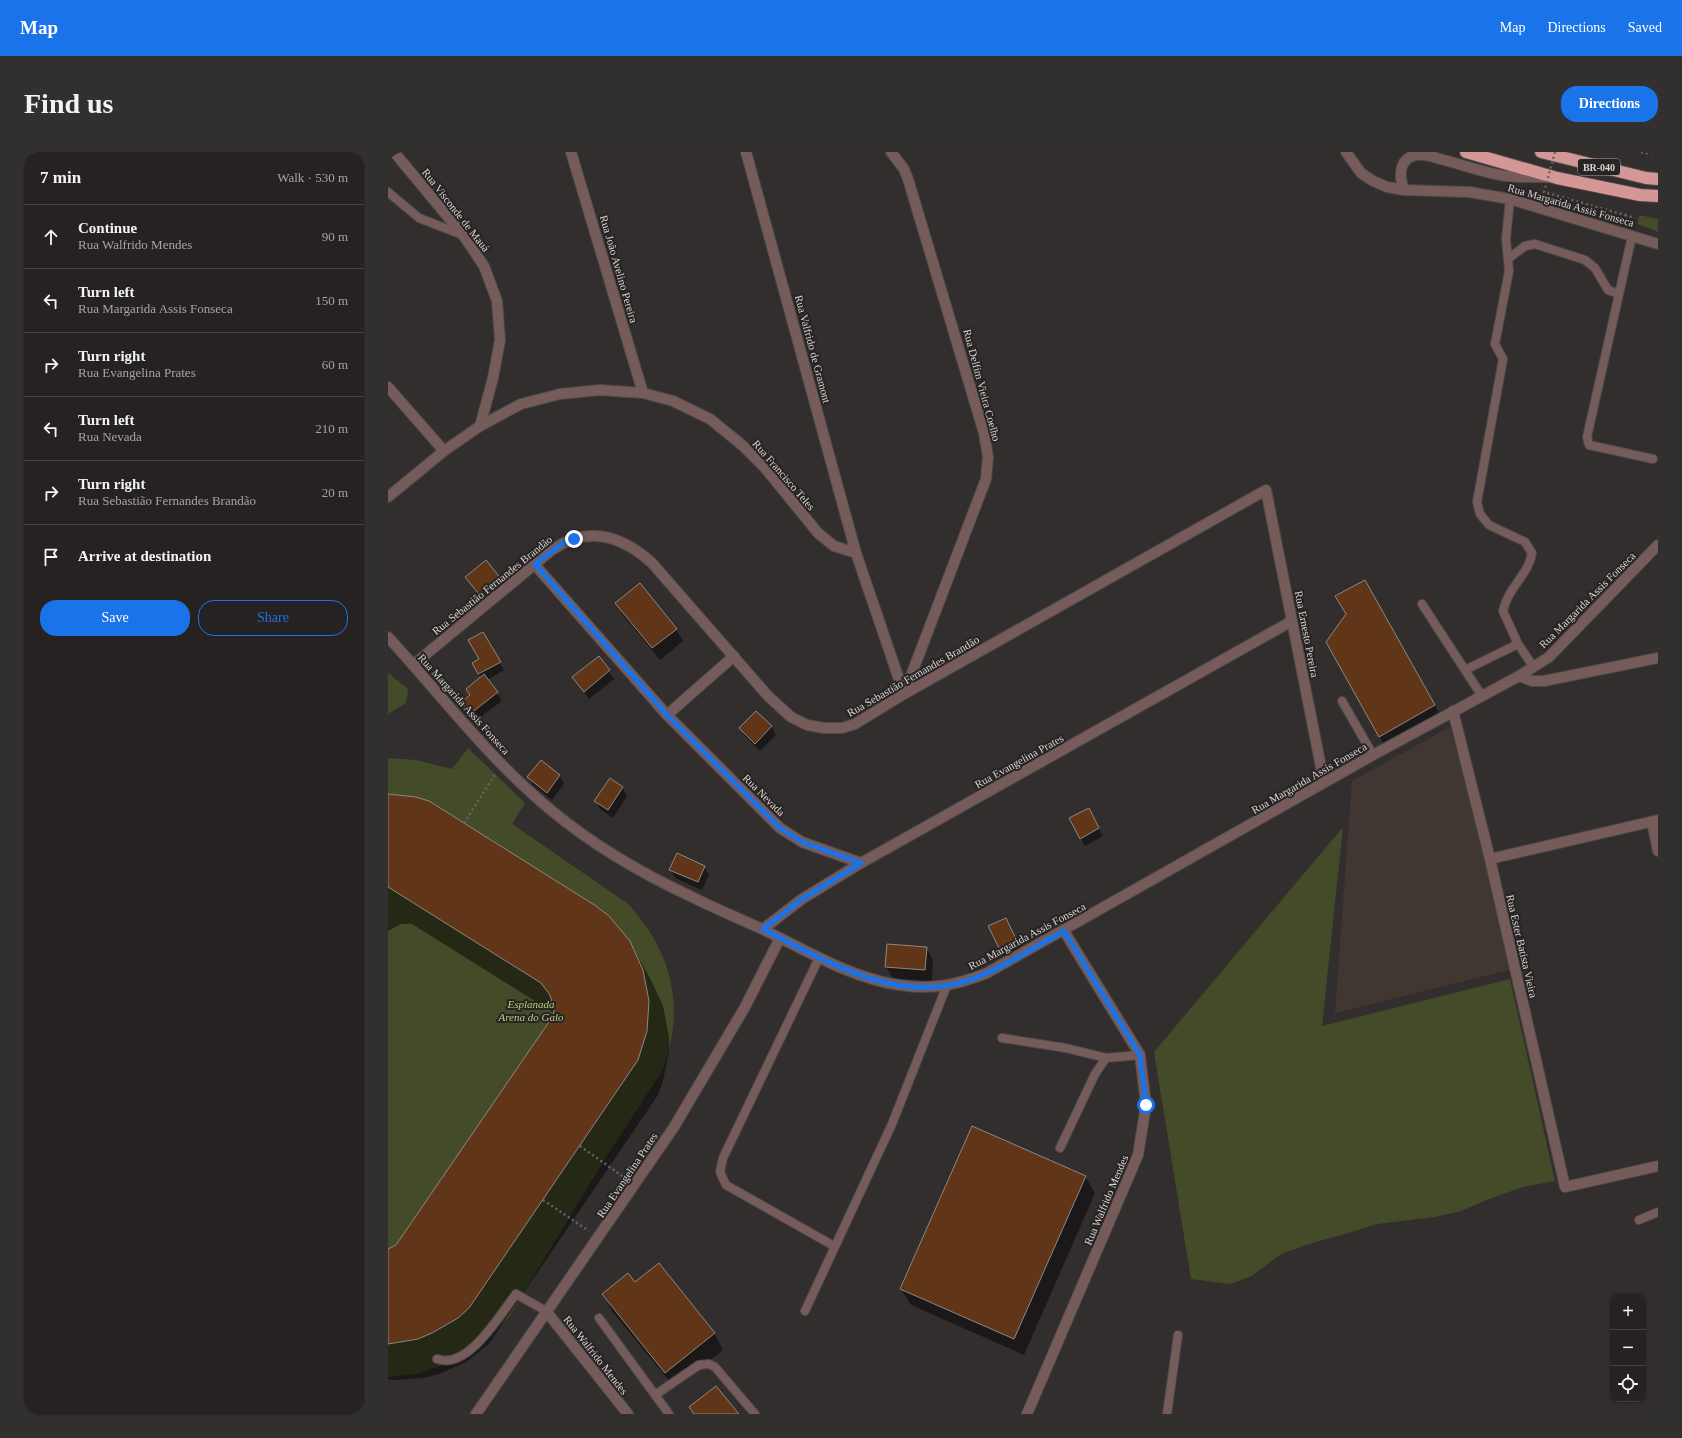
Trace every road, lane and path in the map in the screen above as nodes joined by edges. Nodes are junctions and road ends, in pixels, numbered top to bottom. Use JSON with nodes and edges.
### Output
{"nodes":[{"id":1,"x":394,"y":152,"type":"edge"},
{"id":2,"x":571,"y":152,"type":"edge"},
{"id":3,"x":746,"y":152,"type":"edge"},
{"id":4,"x":891,"y":152,"type":"edge"},
{"id":5,"x":1346,"y":152,"type":"edge"},
{"id":6,"x":1466,"y":152,"type":"edge"},
{"id":7,"x":1541,"y":152,"type":"edge"},
{"id":8,"x":1555,"y":152,"type":"edge"},
{"id":9,"x":1641,"y":152,"type":"edge"},
{"id":10,"x":1419,"y":153,"type":"edge"},
{"id":11,"x":1658,"y":154,"type":"edge"},
{"id":12,"x":1556,"y":178,"type":"junction"},
{"id":13,"x":1658,"y":179,"type":"edge"},
{"id":14,"x":1404,"y":190,"type":"junction"},
{"id":15,"x":388,"y":192,"type":"edge"},
{"id":16,"x":1640,"y":195,"type":"junction"},
{"id":17,"x":1658,"y":196,"type":"edge"},
{"id":18,"x":1510,"y":199,"type":"junction"},
{"id":19,"x":1658,"y":201,"type":"edge"},
{"id":20,"x":1625,"y":215,"type":"dead end"},
{"id":21,"x":463,"y":235,"type":"junction"},
{"id":22,"x":1632,"y":236,"type":"junction"},
{"id":23,"x":1658,"y":244,"type":"edge"},
{"id":24,"x":1508,"y":259,"type":"junction"},
{"id":25,"x":1619,"y":294,"type":"junction"},
{"id":26,"x":388,"y":387,"type":"edge"},
{"id":27,"x":643,"y":394,"type":"junction"},
{"id":28,"x":480,"y":426,"type":"junction"},
{"id":29,"x":444,"y":451,"type":"junction"},
{"id":30,"x":1653,"y":459,"type":"dead end"},
{"id":31,"x":1266,"y":490,"type":"joint"},
{"id":32,"x":388,"y":497,"type":"edge"},
{"id":33,"x":1658,"y":545,"type":"edge"},
{"id":34,"x":856,"y":553,"type":"junction"},
{"id":35,"x":535,"y":564,"type":"junction"},
{"id":36,"x":1422,"y":604,"type":"dead end"},
{"id":37,"x":1292,"y":622,"type":"junction"},
{"id":38,"x":388,"y":637,"type":"edge"},
{"id":39,"x":1518,"y":644,"type":"junction"},
{"id":40,"x":734,"y":656,"type":"junction"},
{"id":41,"x":1658,"y":658,"type":"edge"},
{"id":42,"x":413,"y":665,"type":"junction"},
{"id":43,"x":1534,"y":666,"type":"junction"},
{"id":44,"x":1465,"y":670,"type":"junction"},
{"id":45,"x":1519,"y":676,"type":"junction"},
{"id":46,"x":904,"y":694,"type":"junction"},
{"id":47,"x":1482,"y":696,"type":"junction"},
{"id":48,"x":1342,"y":701,"type":"dead end"},
{"id":49,"x":1453,"y":711,"type":"junction"},
{"id":50,"x":667,"y":715,"type":"junction"},
{"id":51,"x":1373,"y":755,"type":"junction"},
{"id":52,"x":501,"y":764,"type":"junction"},
{"id":53,"x":1324,"y":782,"type":"junction"},
{"id":54,"x":1655,"y":821,"type":"edge"},
{"id":55,"x":464,"y":823,"type":"dead end"},
{"id":56,"x":1658,"y":852,"type":"edge"},
{"id":57,"x":1490,"y":859,"type":"junction"},
{"id":58,"x":861,"y":863,"type":"junction"},
{"id":59,"x":763,"y":929,"type":"junction"},
{"id":60,"x":1064,"y":931,"type":"junction"},
{"id":61,"x":780,"y":938,"type":"junction"},
{"id":62,"x":819,"y":958,"type":"junction"},
{"id":63,"x":947,"y":985,"type":"junction"},
{"id":64,"x":1002,"y":1038,"type":"dead end"},
{"id":65,"x":1140,"y":1055,"type":"junction"},
{"id":66,"x":1106,"y":1058,"type":"junction"},
{"id":67,"x":580,"y":1146,"type":"dead end"},
{"id":68,"x":1060,"y":1148,"type":"dead end"},
{"id":69,"x":1658,"y":1166,"type":"edge"},
{"id":70,"x":635,"y":1185,"type":"junction"},
{"id":71,"x":543,"y":1200,"type":"dead end"},
{"id":72,"x":1658,"y":1212,"type":"edge"},
{"id":73,"x":1639,"y":1220,"type":"dead end"},
{"id":74,"x":598,"y":1237,"type":"junction"},
{"id":75,"x":834,"y":1246,"type":"junction"},
{"id":76,"x":805,"y":1310,"type":"dead end"},
{"id":77,"x":546,"y":1311,"type":"junction"},
{"id":78,"x":599,"y":1318,"type":"dead end"},
{"id":79,"x":1178,"y":1335,"type":"dead end"},
{"id":80,"x":437,"y":1359,"type":"dead end"},
{"id":81,"x":655,"y":1395,"type":"junction"},
{"id":82,"x":476,"y":1414,"type":"edge"},
{"id":83,"x":628,"y":1414,"type":"edge"},
{"id":84,"x":669,"y":1414,"type":"edge"},
{"id":85,"x":755,"y":1414,"type":"edge"},
{"id":86,"x":1027,"y":1414,"type":"edge"},
{"id":87,"x":1167,"y":1414,"type":"edge"}],
"edges":[{"from":1,"to":21,"type":"street","name":"Rua Visconde de Mauá"},
{"from":2,"to":27,"type":"street","name":"Rua João Avelino Pereira"},
{"from":3,"to":34,"type":"street","name":"Rua Valfrido de Gramont"},
{"from":4,"to":46,"type":"street","name":"Rua Delfim Vieira Coelho"},
{"from":5,"to":14,"type":"street","name":"Rua Margarida Assis Fonseca"},
{"from":6,"to":12,"type":"highway","number":"BR-040"},
{"from":7,"to":13,"type":"highway","number":"BR-040"},
{"from":8,"to":20,"type":"path","bridge":true},
{"from":9,"to":11,"type":"path"},
{"from":10,"to":12,"type":"street","name":"Rua Margarida Assis Fonseca"},
{"from":10,"to":14,"type":"street","name":"Rua Margarida Assis Fonseca"},
{"from":12,"to":16,"type":"highway","number":"BR-040"},
{"from":14,"to":18,"type":"street","name":"Rua Margarida Assis Fonseca"},
{"from":15,"to":21,"type":"lane"},
{"from":16,"to":17,"type":"highway","number":"BR-040"},
{"from":16,"to":19,"type":"highway"},
{"from":18,"to":22,"type":"street","name":"Rua Margarida Assis Fonseca"},
{"from":18,"to":24,"type":"lane"},
{"from":21,"to":28,"type":"street","name":"Rua Visconde de Mauá"},
{"from":22,"to":23,"type":"street","name":"Rua Margarida Assis Fonseca"},
{"from":22,"to":25,"type":"lane"},
{"from":24,"to":25,"type":"lane"},
{"from":24,"to":39,"type":"lane"},
{"from":25,"to":30,"type":"lane"},
{"from":26,"to":29,"type":"street"},
{"from":27,"to":28,"type":"street","name":"Rua Francisco Teles"},
{"from":27,"to":34,"type":"street","name":"Rua Francisco Teles"},
{"from":28,"to":29,"type":"street","name":"Rua Francisco Teles"},
{"from":29,"to":32,"type":"street","name":"Rua Francisco Teles"},
{"from":31,"to":37,"type":"street","name":"Rua Ernesto Pereira"},
{"from":31,"to":46,"type":"street","name":"Rua Sebastião Fernandes Brandão"},
{"from":33,"to":43,"type":"street","name":"Rua Margarida Assis Fonseca"},
{"from":34,"to":46,"type":"street"},
{"from":35,"to":40,"type":"street","name":"Rua Sebastião Fernandes Brandão"},
{"from":35,"to":42,"type":"street","name":"Rua Sebastião Fernandes Brandão"},
{"from":35,"to":50,"type":"street","name":"Rua Nevada"},
{"from":36,"to":44,"type":"lane"},
{"from":37,"to":53,"type":"street","name":"Rua Ernesto Pereira"},
{"from":37,"to":58,"type":"street","name":"Rua Evangelina Prates"},
{"from":38,"to":42,"type":"street","name":"Rua Margarida Assis Fonseca"},
{"from":39,"to":43,"type":"lane"},
{"from":39,"to":44,"type":"lane"},
{"from":40,"to":46,"type":"street","name":"Rua Sebastião Fernandes Brandão"},
{"from":40,"to":50,"type":"street"},
{"from":41,"to":45,"type":"street"},
{"from":42,"to":52,"type":"street","name":"Rua Margarida Assis Fonseca"},
{"from":43,"to":45,"type":"street","name":"Rua Margarida Assis Fonseca"},
{"from":44,"to":47,"type":"lane"},
{"from":45,"to":47,"type":"street","name":"Rua Margarida Assis Fonseca"},
{"from":47,"to":49,"type":"street","name":"Rua Margarida Assis Fonseca"},
{"from":48,"to":51,"type":"lane"},
{"from":49,"to":51,"type":"street","name":"Rua Margarida Assis Fonseca"},
{"from":49,"to":57,"type":"street","name":"Rua Ester Batista Vieira"},
{"from":50,"to":58,"type":"street","name":"Rua Nevada"},
{"from":51,"to":53,"type":"street","name":"Rua Margarida Assis Fonseca"},
{"from":52,"to":55,"type":"path"},
{"from":52,"to":59,"type":"street","name":"Rua Margarida Assis Fonseca"},
{"from":53,"to":60,"type":"street","name":"Rua Margarida Assis Fonseca"},
{"from":54,"to":56,"type":"street"},
{"from":54,"to":57,"type":"street"},
{"from":57,"to":69,"type":"street","name":"Rua Ester Batista Vieira"},
{"from":58,"to":59,"type":"street","name":"Rua Evangelina Prates"},
{"from":59,"to":61,"type":"street","name":"Rua Margarida Assis Fonseca"},
{"from":60,"to":63,"type":"street","name":"Rua Margarida Assis Fonseca"},
{"from":60,"to":65,"type":"street","name":"Rua Walfrido Mendes"},
{"from":61,"to":62,"type":"street","name":"Rua Margarida Assis Fonseca"},
{"from":61,"to":70,"type":"street","name":"Rua Evangelina Prates"},
{"from":62,"to":63,"type":"street","name":"Rua Margarida Assis Fonseca"},
{"from":62,"to":75,"type":"lane"},
{"from":63,"to":75,"type":"lane"},
{"from":64,"to":66,"type":"lane"},
{"from":65,"to":66,"type":"lane"},
{"from":65,"to":86,"type":"street","name":"Rua Walfrido Mendes"},
{"from":66,"to":68,"type":"lane"},
{"from":67,"to":70,"type":"path"},
{"from":70,"to":74,"type":"street","name":"Rua Evangelina Prates"},
{"from":71,"to":74,"type":"path"},
{"from":72,"to":73,"type":"lane"},
{"from":74,"to":77,"type":"street","name":"Rua Evangelina Prates"},
{"from":75,"to":76,"type":"lane"},
{"from":77,"to":80,"type":"lane"},
{"from":77,"to":82,"type":"street","name":"Rua Evangelina Prates"},
{"from":77,"to":83,"type":"street","name":"Rua Walfrido Mendes"},
{"from":78,"to":81,"type":"lane"},
{"from":79,"to":87,"type":"lane"},
{"from":81,"to":84,"type":"lane"},
{"from":81,"to":85,"type":"lane"}]}
